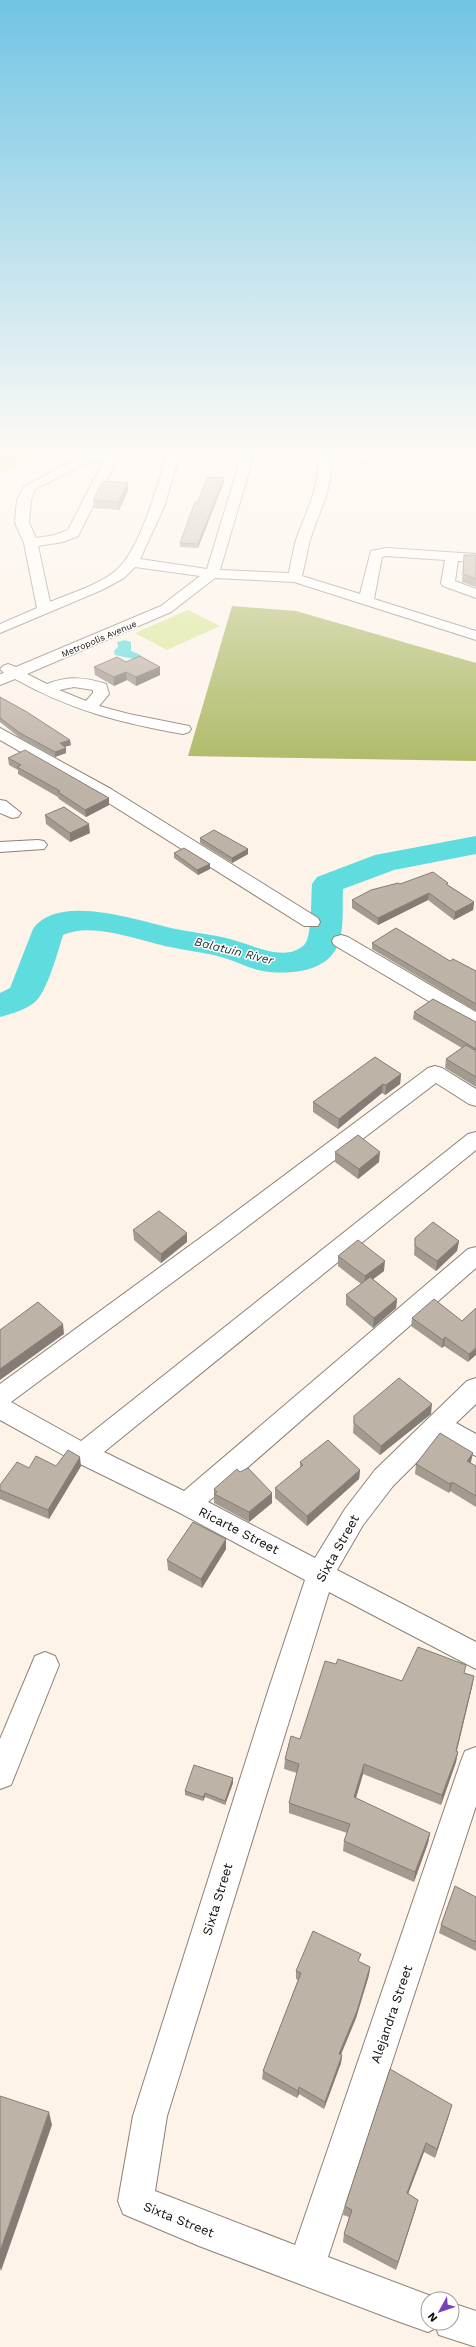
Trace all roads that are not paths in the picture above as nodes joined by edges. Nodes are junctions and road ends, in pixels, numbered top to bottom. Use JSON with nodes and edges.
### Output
{"nodes":[{"id":1,"x":35,"y":561,"type":"edge"},
{"id":2,"x":216,"y":561,"type":"edge"},
{"id":3,"x":299,"y":561,"type":"edge"},
{"id":4,"x":375,"y":561,"type":"edge"},
{"id":5,"x":451,"y":561,"type":"edge"},
{"id":6,"x":132,"y":562,"type":"joint"},
{"id":7,"x":212,"y":574,"type":"junction"},
{"id":8,"x":295,"y":578,"type":"junction"},
{"id":9,"x":476,"y":594,"type":"edge"},
{"id":10,"x":366,"y":601,"type":"junction"},
{"id":11,"x":45,"y":610,"type":"junction"},
{"id":12,"x":0,"y":628,"type":"edge"},
{"id":13,"x":476,"y":636,"type":"edge"},
{"id":14,"x":0,"y":664,"type":"edge"},
{"id":15,"x":16,"y":674,"type":"junction"},
{"id":16,"x":0,"y":680,"type":"edge"},
{"id":17,"x":47,"y":690,"type":"junction"},
{"id":18,"x":88,"y":708,"type":"junction"},
{"id":19,"x":183,"y":729,"type":"dead end"},
{"id":20,"x":0,"y":733,"type":"edge"},
{"id":21,"x":38,"y":845,"type":"dead end"},
{"id":22,"x":0,"y":847,"type":"edge"},
{"id":23,"x":311,"y":922,"type":"dead end"},
{"id":24,"x":341,"y":941,"type":"dead end"},
{"id":25,"x":476,"y":1022,"type":"edge"},
{"id":26,"x":476,"y":1099,"type":"edge"},
{"id":27,"x":476,"y":1139,"type":"edge"},
{"id":28,"x":476,"y":1255,"type":"edge"},
{"id":29,"x":476,"y":1388,"type":"edge"},
{"id":30,"x":0,"y":1397,"type":"edge"},
{"id":31,"x":0,"y":1408,"type":"edge"},
{"id":32,"x":437,"y":1425,"type":"junction"},
{"id":33,"x":476,"y":1446,"type":"edge"},
{"id":34,"x":83,"y":1454,"type":"junction"},
{"id":35,"x":187,"y":1504,"type":"junction"},
{"id":36,"x":321,"y":1573,"type":"junction"},
{"id":37,"x":476,"y":1656,"type":"edge"},
{"id":38,"x":45,"y":1665,"type":"dead end"},
{"id":39,"x":476,"y":1761,"type":"edge"},
{"id":40,"x":0,"y":1775,"type":"edge"},
{"id":41,"x":306,"y":2267,"type":"junction"},
{"id":42,"x":420,"y":2310,"type":"edge"},
{"id":43,"x":460,"y":2325,"type":"edge"},
{"id":44,"x":476,"y":2330,"type":"edge"}],
"edges":[{"from":1,"to":11,"type":"street"},
{"from":2,"to":7,"type":"street"},
{"from":3,"to":8,"type":"street"},
{"from":4,"to":10,"type":"street"},
{"from":5,"to":9,"type":"street"},
{"from":6,"to":7,"type":"street"},
{"from":6,"to":11,"type":"street"},
{"from":7,"to":8,"type":"street"},
{"from":7,"to":15,"type":"street","name":"Metropolis Avenue"},
{"from":8,"to":10,"type":"street"},
{"from":10,"to":13,"type":"street"},
{"from":11,"to":12,"type":"street"},
{"from":14,"to":15,"type":"street"},
{"from":15,"to":16,"type":"street","name":"Metropolis Avenue"},
{"from":15,"to":17,"type":"street"},
{"from":17,"to":18,"type":"street"},
{"from":17,"to":18,"type":"street"},
{"from":18,"to":19,"type":"street"},
{"from":20,"to":23,"type":"street"},
{"from":21,"to":22,"type":"street"},
{"from":24,"to":25,"type":"street"},
{"from":26,"to":30,"type":"street"},
{"from":27,"to":34,"type":"street"},
{"from":28,"to":35,"type":"street"},
{"from":29,"to":32,"type":"street","name":"Sixta Street"},
{"from":31,"to":34,"type":"street","name":"Ricarte Street"},
{"from":32,"to":33,"type":"street"},
{"from":32,"to":36,"type":"street","name":"Sixta Street"},
{"from":34,"to":35,"type":"street","name":"Ricarte Street"},
{"from":35,"to":36,"type":"street","name":"Ricarte Street"},
{"from":36,"to":37,"type":"street","name":"Ricarte Street"},
{"from":36,"to":41,"type":"street","name":"Sixta Street"},
{"from":38,"to":40,"type":"street"},
{"from":39,"to":41,"type":"street","name":"Alejandra Street"},
{"from":41,"to":42,"type":"street","name":"Sixta Street"},
{"from":43,"to":44,"type":"street"}]}
